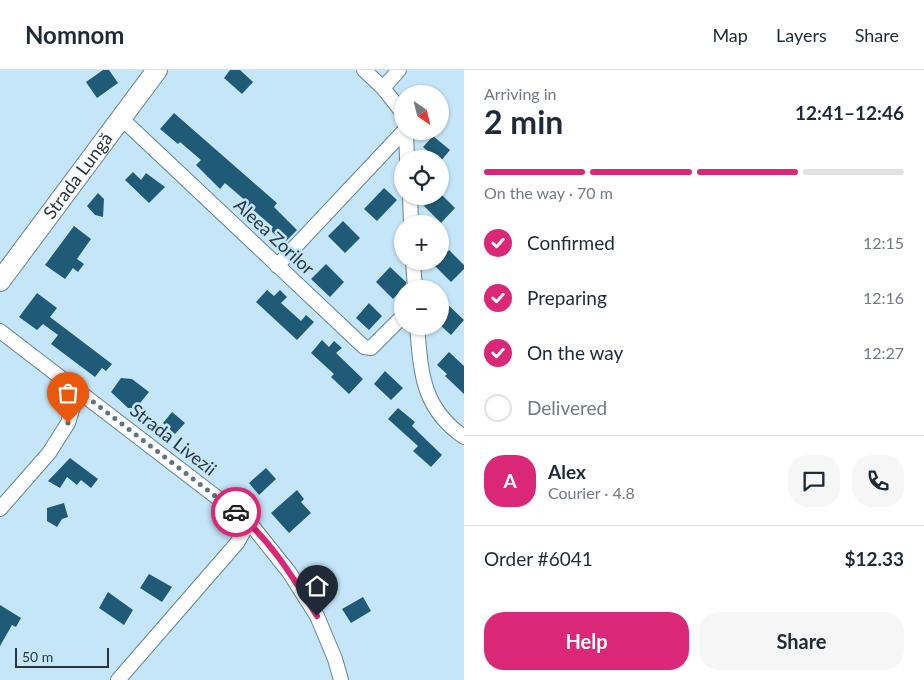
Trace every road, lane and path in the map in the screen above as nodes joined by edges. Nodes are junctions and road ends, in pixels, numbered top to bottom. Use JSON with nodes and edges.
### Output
{"nodes":[{"id":1,"x":364,"y":70,"type":"edge"},
{"id":2,"x":400,"y":70,"type":"edge"},
{"id":3,"x":148,"y":74,"type":"edge"},
{"id":4,"x":383,"y":88,"type":"junction"},
{"id":5,"x":394,"y":102,"type":"edge"},
{"id":6,"x":121,"y":118,"type":"junction"},
{"id":7,"x":396,"y":140,"type":"edge"},
{"id":8,"x":277,"y":266,"type":"junction"},
{"id":9,"x":0,"y":281,"type":"edge"},
{"id":10,"x":394,"y":326,"type":"edge"},
{"id":11,"x":0,"y":331,"type":"edge"},
{"id":12,"x":419,"y":335,"type":"edge"},
{"id":13,"x":78,"y":390,"type":"junction"},
{"id":14,"x":464,"y":437,"type":"edge"},
{"id":15,"x":0,"y":509,"type":"edge"},
{"id":16,"x":249,"y":522,"type":"junction"},
{"id":17,"x":118,"y":680,"type":"edge"},
{"id":18,"x":341,"y":680,"type":"edge"}],
"edges":[{"from":1,"to":4,"type":"street"},
{"from":2,"to":4,"type":"street"},
{"from":3,"to":6,"type":"main road","name":"Strada Lungă"},
{"from":4,"to":5,"type":"street"},
{"from":6,"to":8,"type":"street","name":"Aleea Zorilor"},
{"from":6,"to":9,"type":"main road","name":"Strada Lungă"},
{"from":7,"to":8,"type":"street"},
{"from":8,"to":10,"type":"street","name":"Aleea Zorilor"},
{"from":11,"to":13,"type":"street","name":"Strada Livezii"},
{"from":12,"to":14,"type":"street"},
{"from":13,"to":15,"type":"street"},
{"from":13,"to":16,"type":"street","name":"Strada Livezii"},
{"from":16,"to":17,"type":"street"},
{"from":16,"to":18,"type":"street","name":"Strada Livezii"}]}
